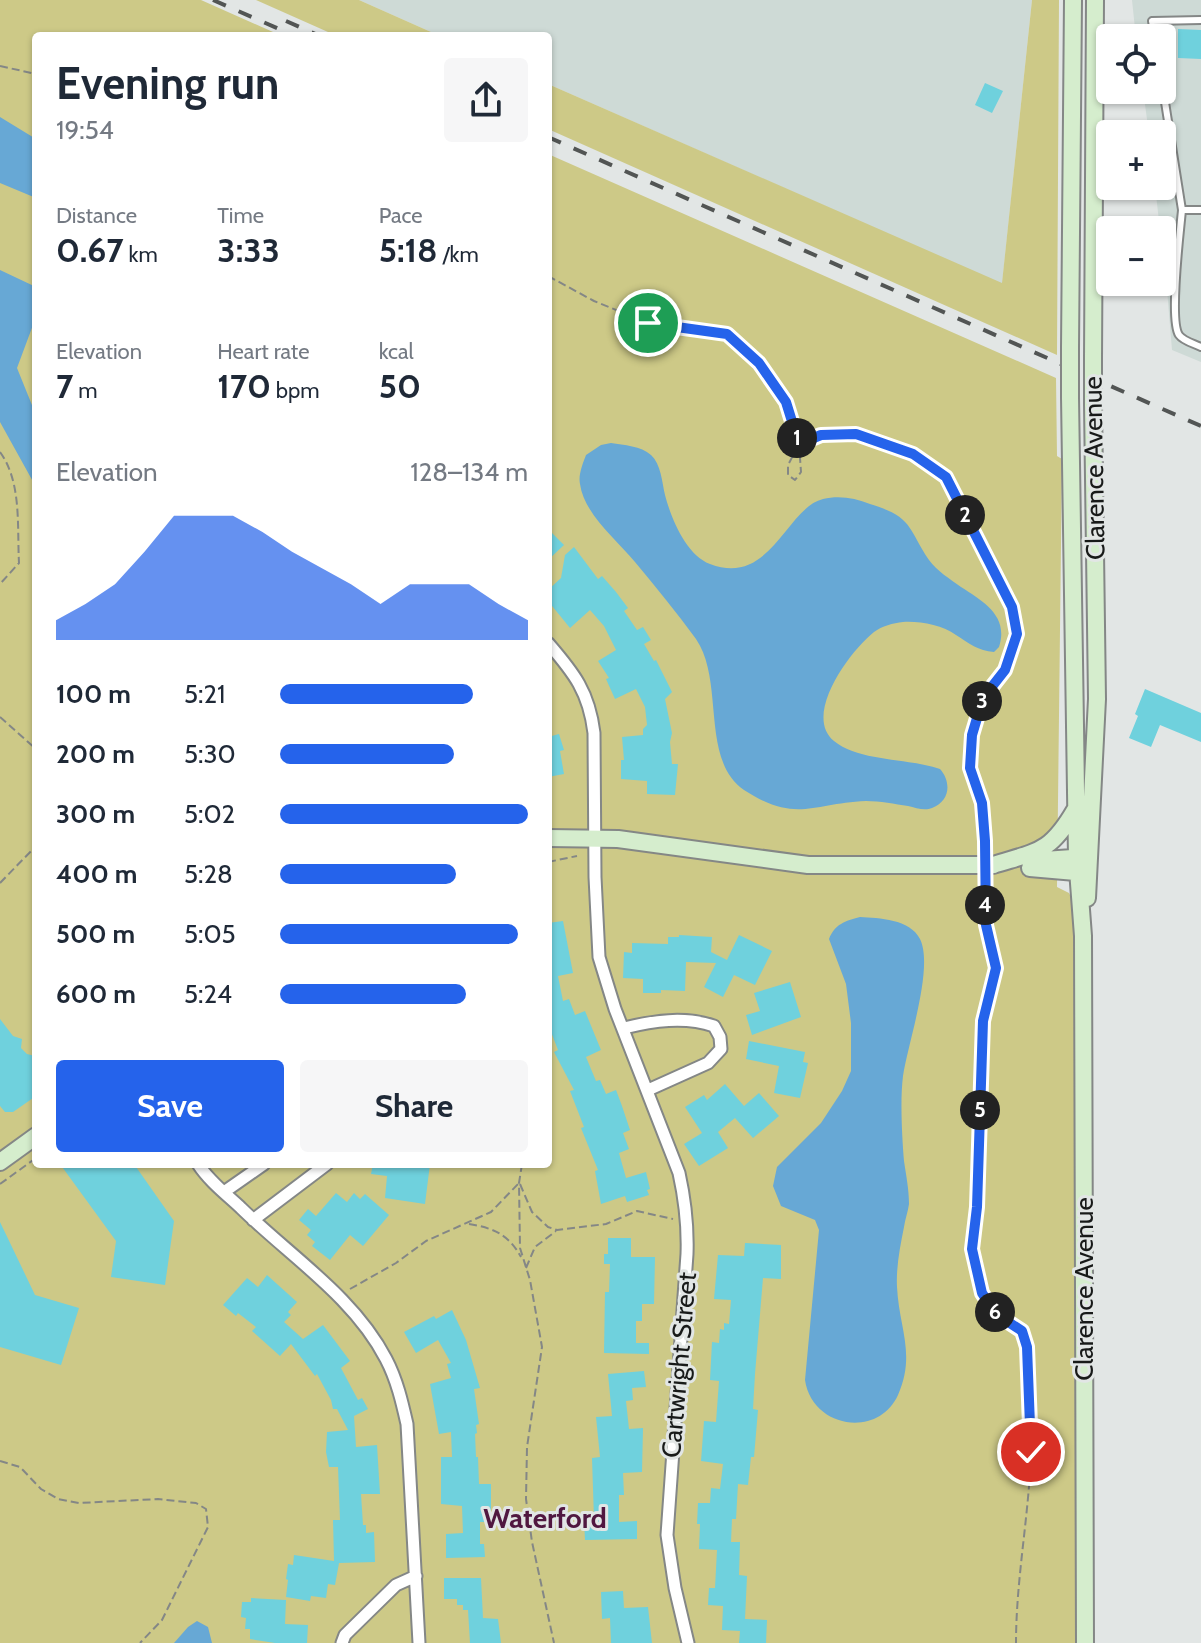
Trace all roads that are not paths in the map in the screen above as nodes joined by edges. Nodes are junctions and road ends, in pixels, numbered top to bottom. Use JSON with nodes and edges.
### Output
{"nodes":[{"id":1,"x":1073,"y":0,"type":"edge"},
{"id":2,"x":1095,"y":0,"type":"edge"},
{"id":3,"x":1201,"y":20,"type":"edge"},
{"id":4,"x":1153,"y":24,"type":"edge"},
{"id":5,"x":1165,"y":104,"type":"edge"},
{"id":6,"x":1182,"y":210,"type":"junction"},
{"id":7,"x":1201,"y":210,"type":"edge"},
{"id":8,"x":1201,"y":347,"type":"edge"},
{"id":9,"x":552,"y":648,"type":"edge"},
{"id":10,"x":1076,"y":808,"type":"junction"},
{"id":11,"x":596,"y":837,"type":"junction"},
{"id":12,"x":552,"y":838,"type":"edge"},
{"id":13,"x":984,"y":864,"type":"junction"},
{"id":14,"x":1084,"y":865,"type":"junction"},
{"id":15,"x":624,"y":1028,"type":"junction"},
{"id":16,"x":648,"y":1090,"type":"junction"},
{"id":17,"x":32,"y":1139,"type":"edge"},
{"id":18,"x":0,"y":1162,"type":"edge"},
{"id":19,"x":202,"y":1168,"type":"edge"},
{"id":20,"x":258,"y":1168,"type":"edge"},
{"id":21,"x":322,"y":1168,"type":"edge"},
{"id":22,"x":224,"y":1192,"type":"junction"},
{"id":23,"x":253,"y":1220,"type":"junction"},
{"id":24,"x":416,"y":1576,"type":"junction"},
{"id":25,"x":342,"y":1643,"type":"edge"},
{"id":26,"x":419,"y":1643,"type":"edge"},
{"id":27,"x":688,"y":1643,"type":"edge"},
{"id":28,"x":1085,"y":1643,"type":"edge"}],
"edges":[{"from":1,"to":10,"type":"main road","name":"Clarence Avenue","bridge":true},
{"from":2,"to":14,"type":"main road","name":"Clarence Avenue","bridge":true},
{"from":3,"to":4,"type":"lane"},
{"from":5,"to":6,"type":"lane"},
{"from":6,"to":7,"type":"lane"},
{"from":6,"to":8,"type":"lane"},
{"from":9,"to":11,"type":"street","name":"Cartwright Street"},
{"from":10,"to":13,"type":"main road"},
{"from":10,"to":14,"type":"main road","name":"Clarence Avenue"},
{"from":11,"to":12,"type":"main road"},
{"from":11,"to":13,"type":"main road"},
{"from":11,"to":15,"type":"street","name":"Cartwright Street"},
{"from":13,"to":14,"type":"main road"},
{"from":14,"to":28,"type":"main road","name":"Clarence Avenue"},
{"from":15,"to":16,"type":"street","name":"Cartwright Street"},
{"from":15,"to":16,"type":"street"},
{"from":16,"to":27,"type":"street","name":"Cartwright Street"},
{"from":17,"to":18,"type":"main road"},
{"from":19,"to":22,"type":"street"},
{"from":20,"to":22,"type":"street"},
{"from":21,"to":23,"type":"street"},
{"from":22,"to":23,"type":"street"},
{"from":23,"to":24,"type":"street"},
{"from":24,"to":25,"type":"street"},
{"from":24,"to":26,"type":"street"}]}
